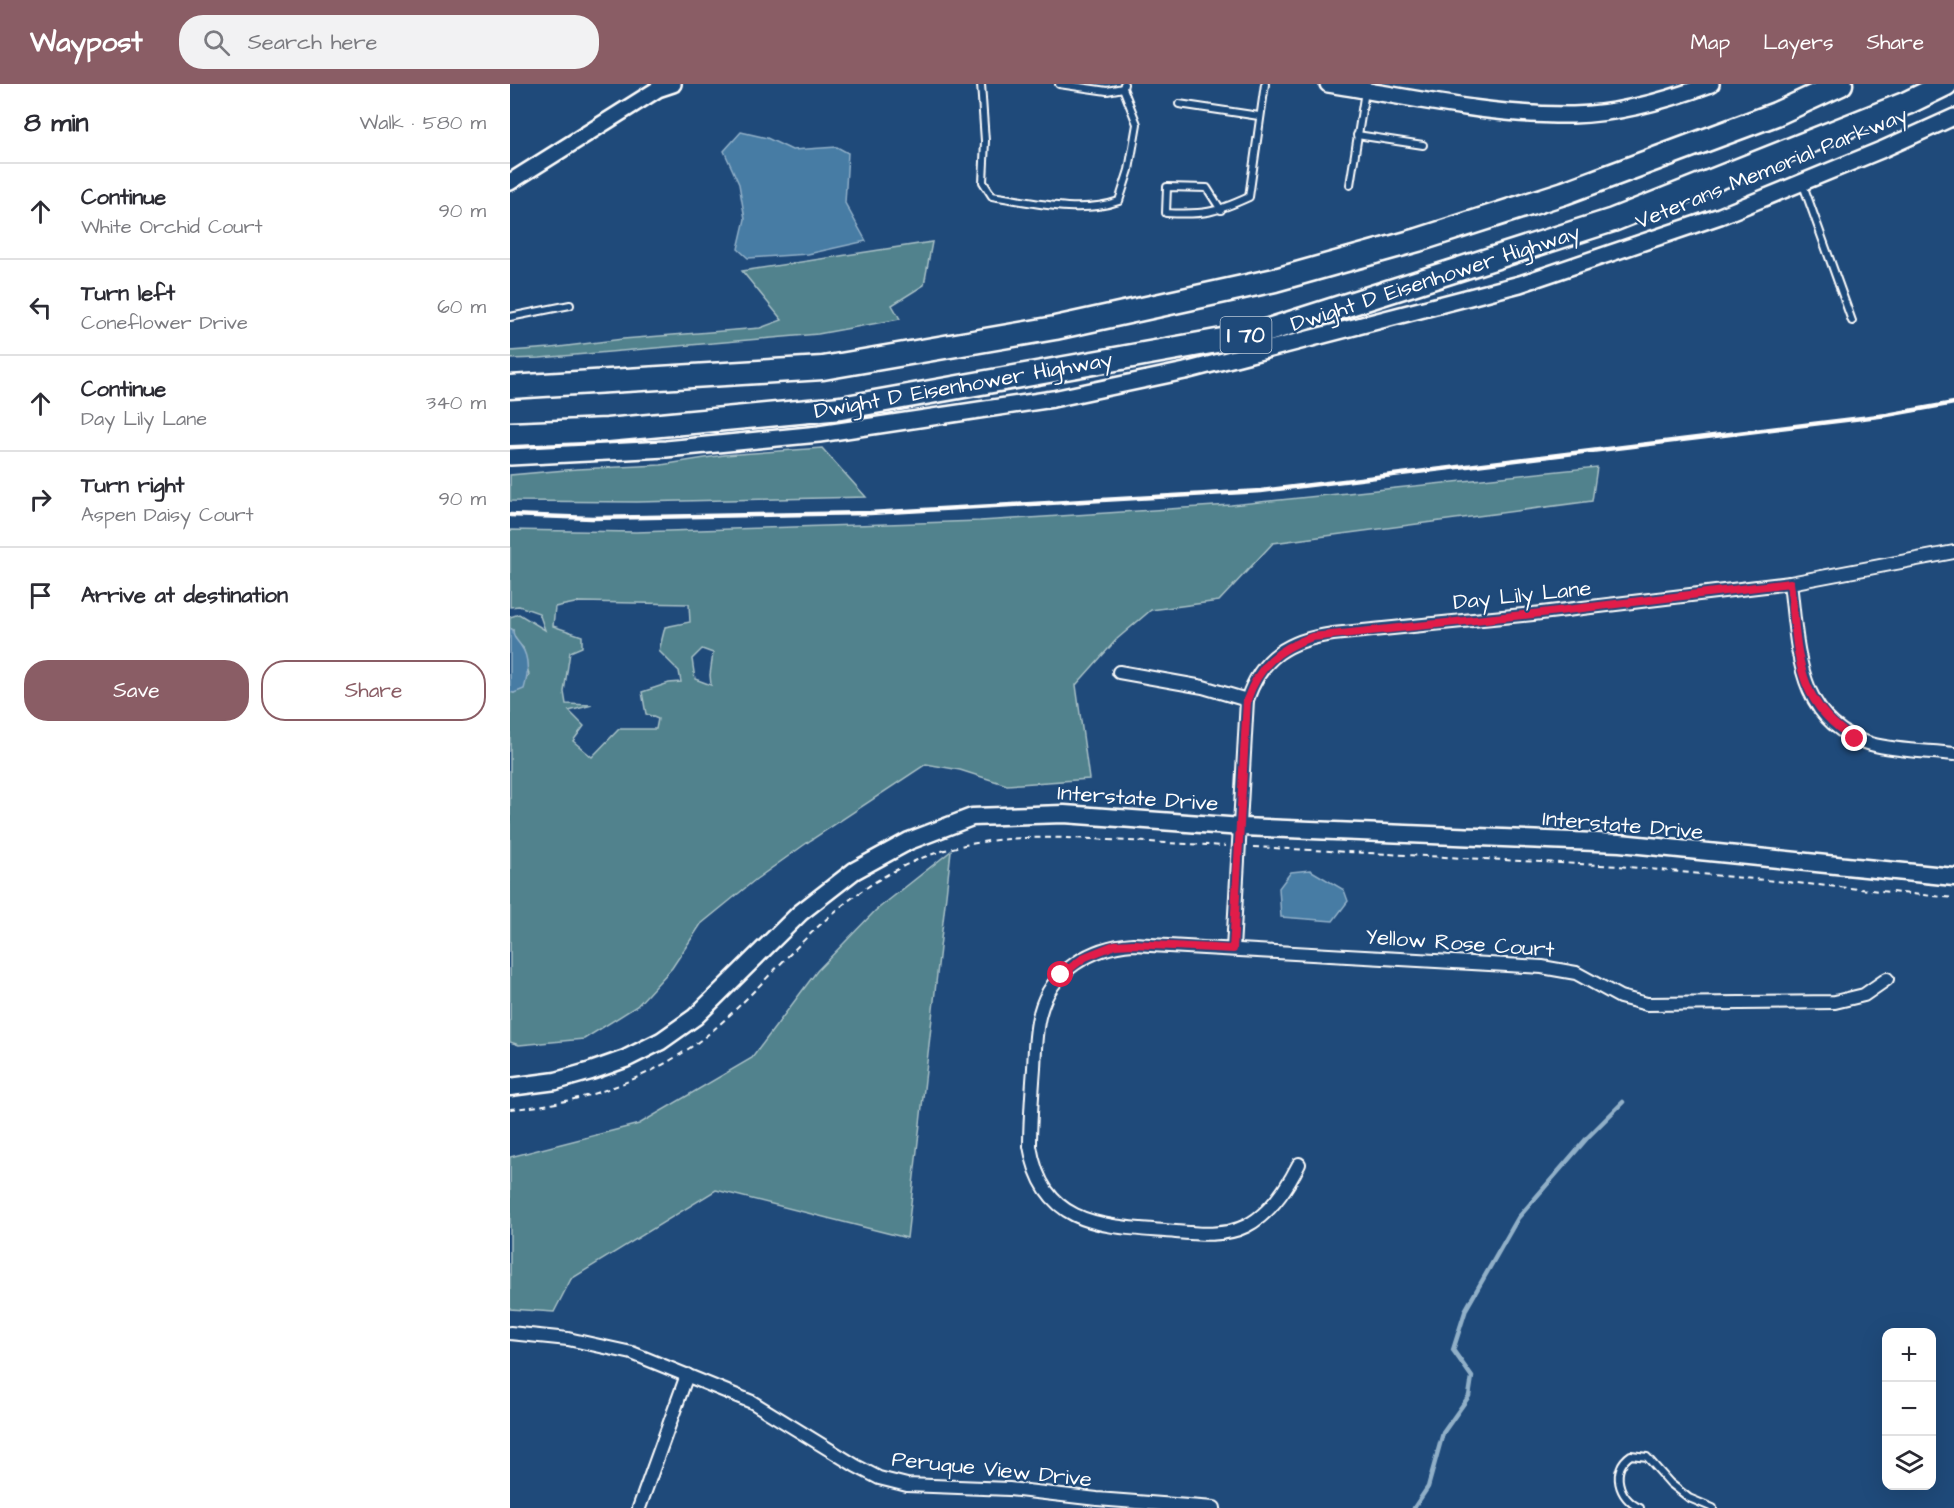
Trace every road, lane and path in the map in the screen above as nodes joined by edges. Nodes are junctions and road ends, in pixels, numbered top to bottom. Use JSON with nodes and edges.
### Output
{"nodes":[{"id":1,"x":674,"y":84,"type":"edge"},
{"id":2,"x":981,"y":84,"type":"edge"},
{"id":3,"x":1059,"y":84,"type":"edge"},
{"id":4,"x":1264,"y":84,"type":"edge"},
{"id":5,"x":1328,"y":84,"type":"edge"},
{"id":6,"x":1711,"y":84,"type":"edge"},
{"id":7,"x":1841,"y":84,"type":"edge"},
{"id":8,"x":1946,"y":84,"type":"edge"},
{"id":9,"x":1124,"y":86,"type":"edge"},
{"id":10,"x":1687,"y":88,"type":"edge"},
{"id":11,"x":1365,"y":90,"type":"junction"},
{"id":12,"x":1179,"y":104,"type":"dead end"},
{"id":13,"x":1260,"y":116,"type":"junction"},
{"id":14,"x":1954,"y":117,"type":"edge"},
{"id":15,"x":1357,"y":135,"type":"junction"},
{"id":16,"x":1424,"y":145,"type":"dead end"},
{"id":17,"x":510,"y":182,"type":"edge"},
{"id":18,"x":1802,"y":182,"type":"junction"},
{"id":19,"x":1350,"y":184,"type":"dead end"},
{"id":20,"x":1221,"y":210,"type":"junction"},
{"id":21,"x":570,"y":305,"type":"dead end"},
{"id":22,"x":510,"y":317,"type":"edge"},
{"id":23,"x":1852,"y":321,"type":"dead end"},
{"id":24,"x":510,"y":387,"type":"edge"},
{"id":25,"x":510,"y":434,"type":"edge"},
{"id":26,"x":510,"y":457,"type":"edge"},
{"id":27,"x":1954,"y":552,"type":"edge"},
{"id":28,"x":1790,"y":583,"type":"junction"},
{"id":29,"x":1119,"y":672,"type":"dead end"},
{"id":30,"x":1247,"y":700,"type":"junction"},
{"id":31,"x":1954,"y":754,"type":"edge"},
{"id":32,"x":1242,"y":826,"type":"junction"},
{"id":33,"x":1240,"y":846,"type":"junction"},
{"id":34,"x":1954,"y":877,"type":"edge"},
{"id":35,"x":1954,"y":898,"type":"edge"},
{"id":36,"x":1233,"y":949,"type":"junction"},
{"id":37,"x":1887,"y":979,"type":"dead end"},
{"id":38,"x":510,"y":1087,"type":"edge"},
{"id":39,"x":510,"y":1109,"type":"edge"},
{"id":40,"x":1299,"y":1164,"type":"dead end"},
{"id":41,"x":510,"y":1333,"type":"edge"},
{"id":42,"x":687,"y":1375,"type":"junction"},
{"id":43,"x":639,"y":1508,"type":"edge"},
{"id":44,"x":1214,"y":1508,"type":"edge"},
{"id":45,"x":1640,"y":1508,"type":"edge"},
{"id":46,"x":1713,"y":1508,"type":"edge"}],
"edges":[{"from":1,"to":17,"type":"street"},
{"from":2,"to":9,"type":"lane"},
{"from":3,"to":9,"type":"lane"},
{"from":4,"to":13,"type":"lane"},
{"from":5,"to":11,"type":"street"},
{"from":6,"to":10,"type":"street"},
{"from":7,"to":24,"type":"highway","name":"Dwight D Eisenhower Highway","number":"I 70"},
{"from":8,"to":25,"type":"highway","name":"Dwight D Eisenhower Highway","number":"I 70"},
{"from":10,"to":11,"type":"street"},
{"from":11,"to":15,"type":"lane"},
{"from":12,"to":13,"type":"lane"},
{"from":13,"to":20,"type":"lane"},
{"from":14,"to":18,"type":"street","name":"Veterans Memorial Parkway"},
{"from":15,"to":16,"type":"lane"},
{"from":15,"to":19,"type":"lane"},
{"from":18,"to":23,"type":"lane"},
{"from":18,"to":26,"type":"street","name":"Veterans Memorial Parkway"},
{"from":20,"to":20,"type":"lane"},
{"from":21,"to":22,"type":"lane"},
{"from":27,"to":28,"type":"street","name":"Day Lily Lane"},
{"from":28,"to":30,"type":"street","name":"Day Lily Lane"},
{"from":28,"to":31,"type":"street"},
{"from":29,"to":30,"type":"street"},
{"from":30,"to":32,"type":"street","name":"Day Lily Lane"},
{"from":32,"to":33,"type":"street","name":"Day Lily Lane"},
{"from":32,"to":34,"type":"main road","name":"Interstate Drive"},
{"from":32,"to":38,"type":"main road","name":"Interstate Drive"},
{"from":33,"to":35,"type":"path"},
{"from":33,"to":36,"type":"street","name":"Day Lily Lane"},
{"from":33,"to":39,"type":"path"},
{"from":36,"to":37,"type":"street","name":"Yellow Rose Court"},
{"from":36,"to":40,"type":"street","name":"Yellow Rose Court"},
{"from":41,"to":42,"type":"street","name":"Peruque View Drive"},
{"from":42,"to":43,"type":"street"},
{"from":42,"to":44,"type":"street","name":"Peruque View Drive"},
{"from":45,"to":46,"type":"lane"}]}
